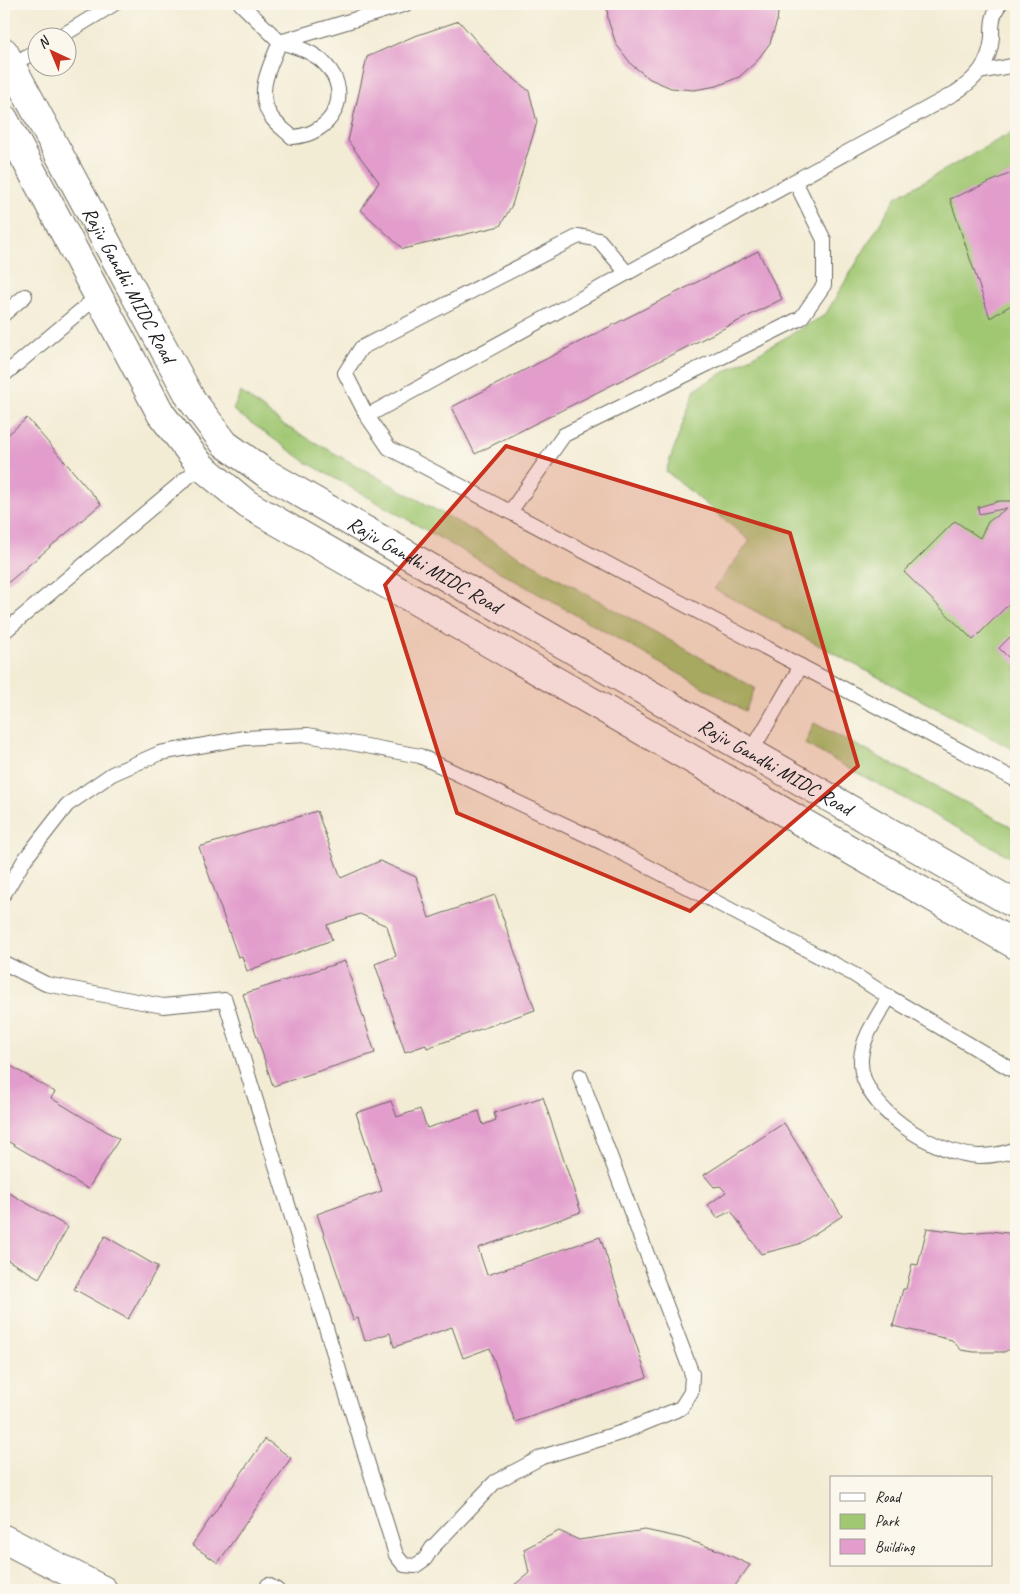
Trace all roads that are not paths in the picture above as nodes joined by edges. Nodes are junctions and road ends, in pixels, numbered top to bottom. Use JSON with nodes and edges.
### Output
{"nodes":[{"id":1,"x":114,"y":4,"type":"edge"},
{"id":2,"x":241,"y":4,"type":"edge"},
{"id":3,"x":406,"y":4,"type":"edge"},
{"id":4,"x":1000,"y":4,"type":"edge"},
{"id":5,"x":74,"y":28,"type":"edge"},
{"id":6,"x":280,"y":42,"type":"junction"},
{"id":7,"x":28,"y":54,"type":"edge"},
{"id":8,"x":6,"y":62,"type":"edge"},
{"id":9,"x":1016,"y":65,"type":"edge"},
{"id":10,"x":980,"y":72,"type":"junction"},
{"id":11,"x":8,"y":136,"type":"edge"},
{"id":12,"x":795,"y":181,"type":"junction"},
{"id":13,"x":627,"y":274,"type":"junction"},
{"id":14,"x":25,"y":296,"type":"dead end"},
{"id":15,"x":98,"y":296,"type":"junction"},
{"id":16,"x":4,"y":314,"type":"edge"},
{"id":17,"x":4,"y":375,"type":"edge"},
{"id":18,"x":368,"y":416,"type":"junction"},
{"id":19,"x":201,"y":466,"type":"junction"},
{"id":20,"x":510,"y":512,"type":"junction"},
{"id":21,"x":4,"y":632,"type":"edge"},
{"id":22,"x":801,"y":666,"type":"junction"},
{"id":23,"x":752,"y":752,"type":"junction"},
{"id":24,"x":1016,"y":780,"type":"edge"},
{"id":25,"x":4,"y":894,"type":"edge"},
{"id":26,"x":1016,"y":905,"type":"edge"},
{"id":27,"x":1016,"y":945,"type":"edge"},
{"id":28,"x":4,"y":963,"type":"edge"},
{"id":29,"x":889,"y":997,"type":"junction"},
{"id":30,"x":1016,"y":1072,"type":"edge"},
{"id":31,"x":580,"y":1076,"type":"dead end"},
{"id":32,"x":1016,"y":1149,"type":"edge"},
{"id":33,"x":4,"y":1539,"type":"edge"},
{"id":34,"x":103,"y":1590,"type":"edge"}],
"edges":[{"from":1,"to":5,"type":"lane"},
{"from":2,"to":6,"type":"lane"},
{"from":3,"to":6,"type":"lane"},
{"from":4,"to":10,"type":"lane"},
{"from":6,"to":6,"type":"lane"},
{"from":7,"to":8,"type":"lane"},
{"from":8,"to":23,"type":"main road","name":"Rajiv Gandhi MIDC Road"},
{"from":9,"to":10,"type":"lane"},
{"from":10,"to":12,"type":"lane"},
{"from":11,"to":15,"type":"main road","name":"Rajiv Gandhi MIDC Road"},
{"from":12,"to":13,"type":"lane"},
{"from":12,"to":20,"type":"lane"},
{"from":13,"to":18,"type":"lane"},
{"from":13,"to":18,"type":"lane"},
{"from":14,"to":16,"type":"lane"},
{"from":15,"to":17,"type":"lane"},
{"from":15,"to":19,"type":"main road","name":"Rajiv Gandhi MIDC Road"},
{"from":18,"to":20,"type":"lane"},
{"from":19,"to":21,"type":"lane"},
{"from":19,"to":27,"type":"main road","name":"Rajiv Gandhi MIDC Road"},
{"from":20,"to":22,"type":"lane"},
{"from":22,"to":23,"type":"lane"},
{"from":22,"to":24,"type":"lane"},
{"from":23,"to":26,"type":"main road","name":"Rajiv Gandhi MIDC Road"},
{"from":25,"to":29,"type":"lane"},
{"from":28,"to":31,"type":"lane"},
{"from":29,"to":30,"type":"lane"},
{"from":29,"to":32,"type":"lane"},
{"from":33,"to":34,"type":"main road"}]}
